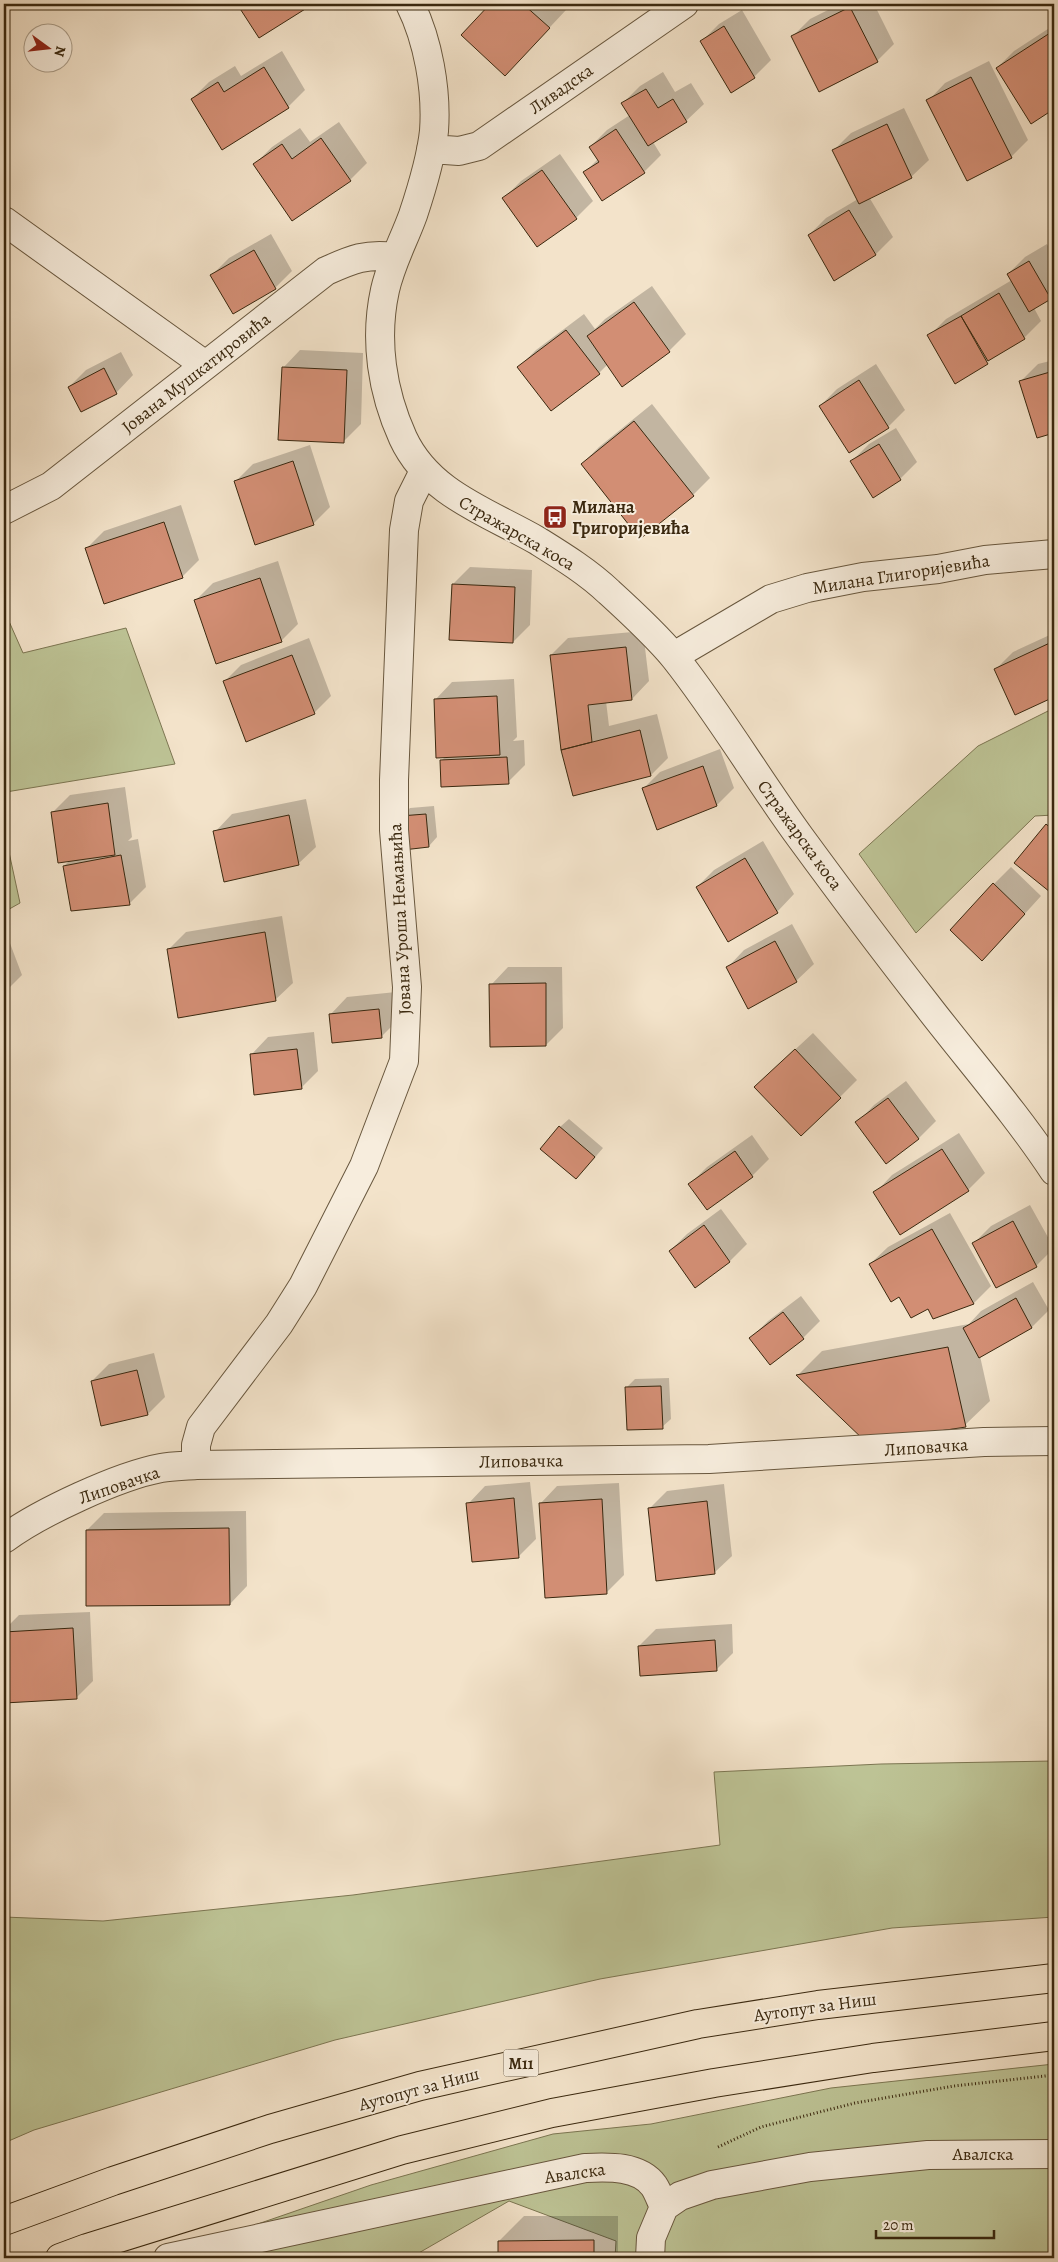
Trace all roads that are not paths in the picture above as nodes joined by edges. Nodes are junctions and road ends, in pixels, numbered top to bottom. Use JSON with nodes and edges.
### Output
{"nodes":[{"id":1,"x":410,"y":4,"type":"edge"},
{"id":2,"x":684,"y":4,"type":"edge"},
{"id":3,"x":431,"y":149,"type":"junction"},
{"id":4,"x":4,"y":221,"type":"edge"},
{"id":5,"x":394,"y":257,"type":"junction"},
{"id":6,"x":205,"y":365,"type":"junction"},
{"id":7,"x":424,"y":471,"type":"junction"},
{"id":8,"x":4,"y":510,"type":"edge"},
{"id":9,"x":1054,"y":554,"type":"edge"},
{"id":10,"x":674,"y":656,"type":"junction"},
{"id":11,"x":1054,"y":1171,"type":"edge"},
{"id":12,"x":1054,"y":1441,"type":"edge"},
{"id":13,"x":196,"y":1465,"type":"junction"},
{"id":14,"x":4,"y":1539,"type":"edge"},
{"id":15,"x":1054,"y":1978,"type":"edge"},
{"id":16,"x":1054,"y":2036,"type":"edge"},
{"id":17,"x":1054,"y":2154,"type":"edge"},
{"id":18,"x":664,"y":2207,"type":"junction"},
{"id":19,"x":4,"y":2221,"type":"edge"},
{"id":20,"x":60,"y":2258,"type":"edge"},
{"id":21,"x":168,"y":2258,"type":"edge"},
{"id":22,"x":650,"y":2258,"type":"edge"}],
"edges":[{"from":1,"to":3,"type":"street","name":"Стражарска коса"},
{"from":2,"to":3,"type":"street","name":"Ливадска"},
{"from":3,"to":5,"type":"street","name":"Стражарска коса"},
{"from":4,"to":6,"type":"street"},
{"from":5,"to":6,"type":"street","name":"Јована Мушкатировића"},
{"from":5,"to":7,"type":"street","name":"Стражарска коса"},
{"from":6,"to":8,"type":"street","name":"Јована Мушкатировића"},
{"from":7,"to":10,"type":"street","name":"Стражарска коса"},
{"from":7,"to":13,"type":"street","name":"Јована Уроша Немањића"},
{"from":9,"to":10,"type":"street","name":"Милана Глигоријевића"},
{"from":10,"to":11,"type":"street","name":"Стражарска коса"},
{"from":12,"to":13,"type":"street","name":"Липовачка"},
{"from":13,"to":14,"type":"street","name":"Липовачка"},
{"from":15,"to":19,"type":"highway","name":"Аутопут за Ниш","number":"M11"},
{"from":16,"to":20,"type":"highway"},
{"from":17,"to":18,"type":"street","name":"Авалска"},
{"from":18,"to":21,"type":"street","name":"Авалска"},
{"from":18,"to":22,"type":"street"}]}
